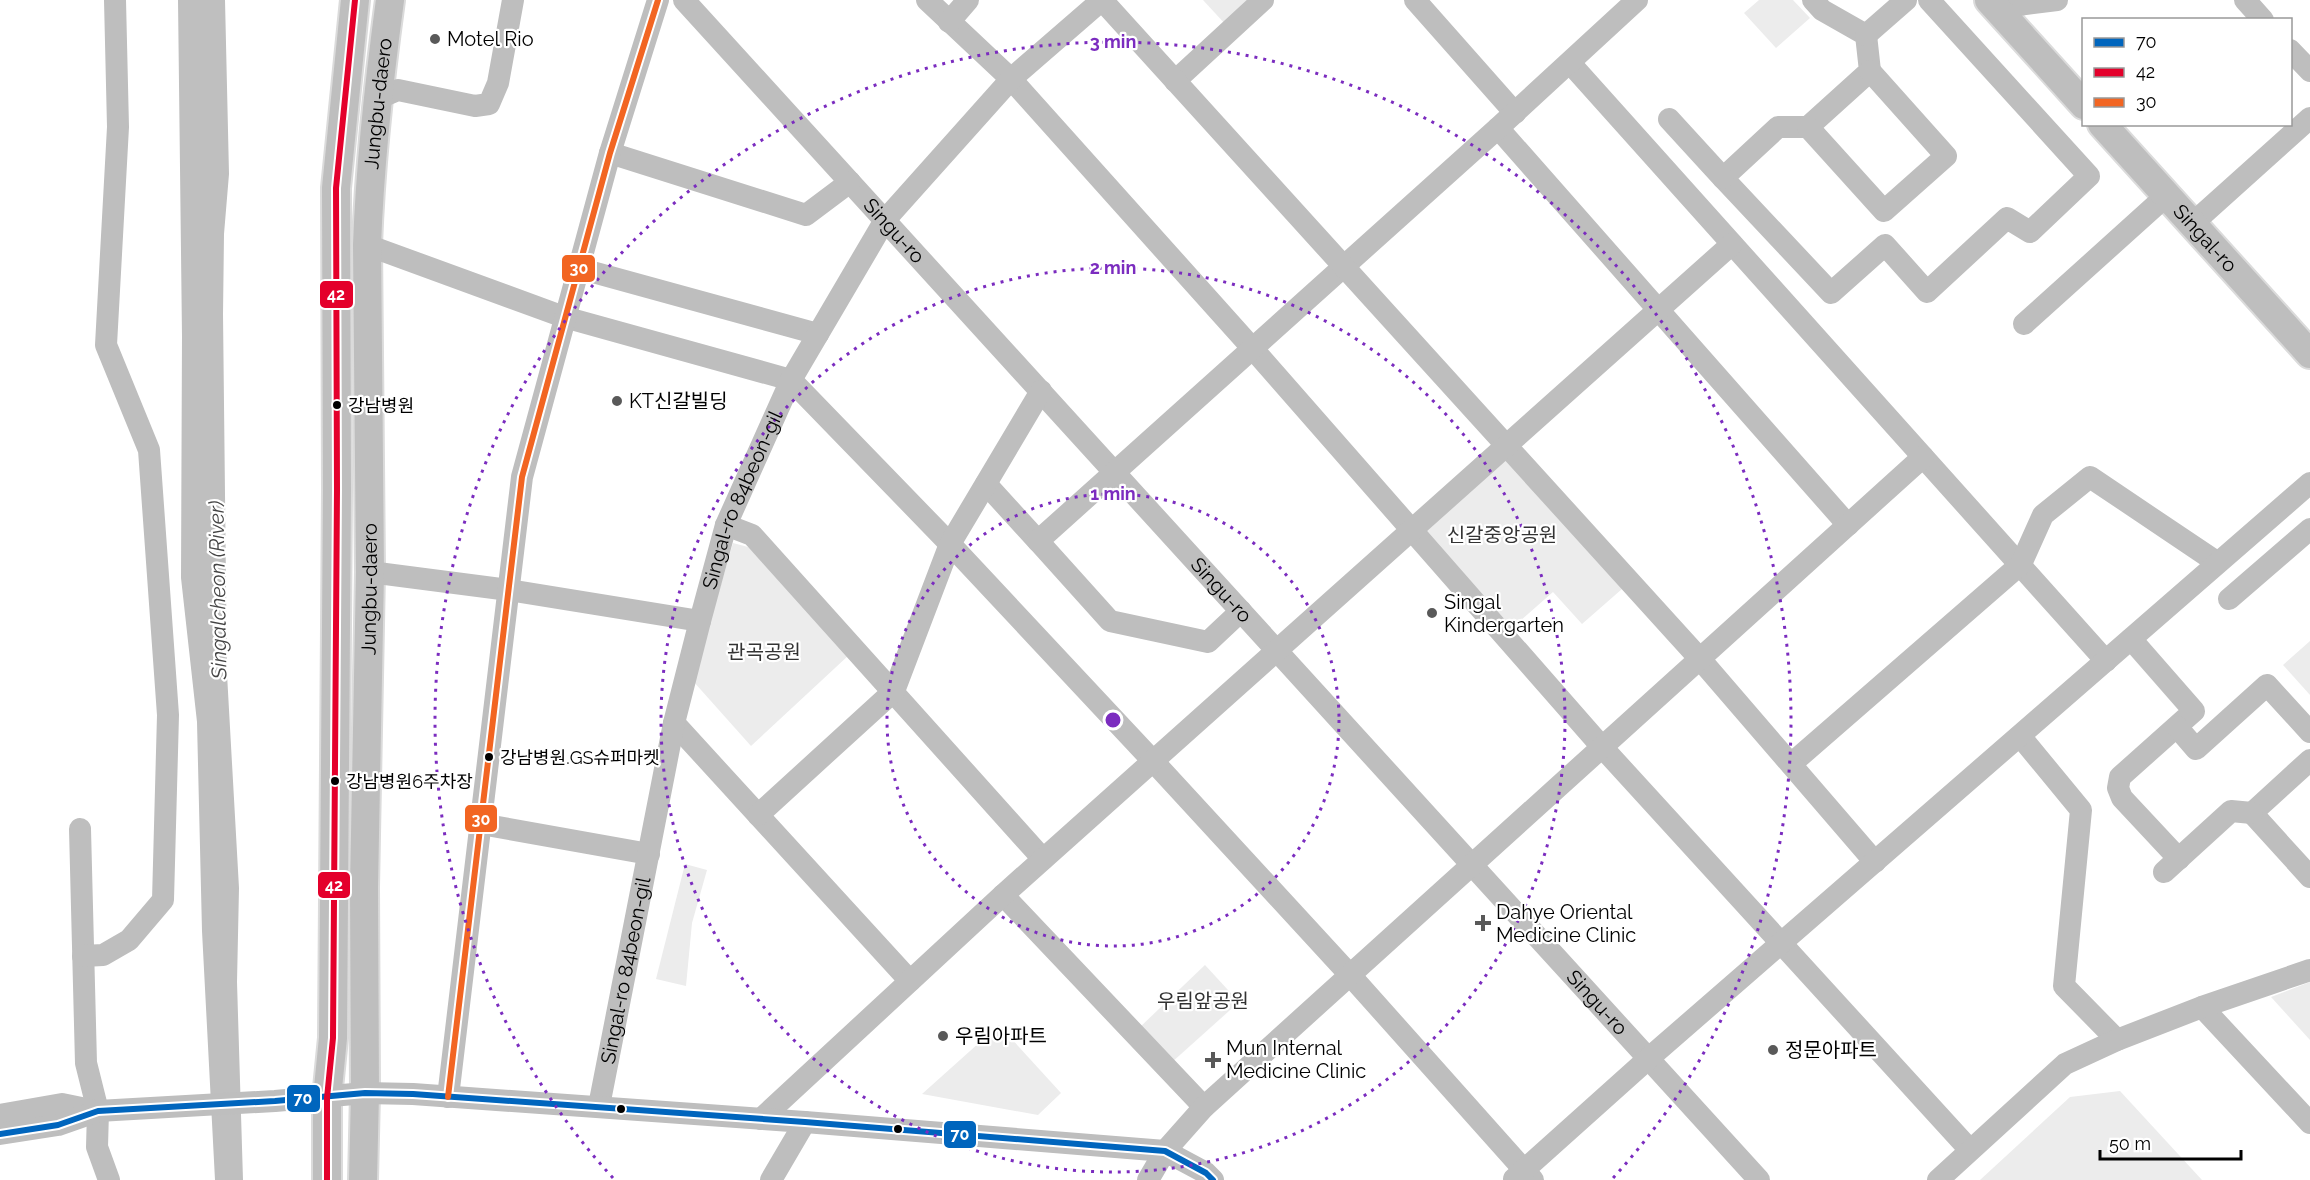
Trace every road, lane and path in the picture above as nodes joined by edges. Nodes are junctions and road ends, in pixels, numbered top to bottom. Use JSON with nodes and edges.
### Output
{"nodes":[{"id":1,"x":115,"y":0,"type":"edge"},
{"id":2,"x":356,"y":0,"type":"edge"},
{"id":3,"x":390,"y":0,"type":"edge"},
{"id":4,"x":513,"y":0,"type":"edge"},
{"id":5,"x":658,"y":0,"type":"edge"},
{"id":6,"x":684,"y":0,"type":"edge"},
{"id":7,"x":927,"y":0,"type":"edge"},
{"id":8,"x":968,"y":0,"type":"edge"},
{"id":9,"x":1102,"y":0,"type":"edge"},
{"id":10,"x":1263,"y":0,"type":"edge"},
{"id":11,"x":1415,"y":0,"type":"edge"},
{"id":12,"x":1637,"y":0,"type":"edge"},
{"id":13,"x":1813,"y":0,"type":"edge"},
{"id":14,"x":1906,"y":0,"type":"edge"},
{"id":15,"x":1929,"y":0,"type":"edge"},
{"id":16,"x":2057,"y":0,"type":"edge"},
{"id":17,"x":2245,"y":0,"type":"edge"},
{"id":18,"x":1992,"y":4,"type":"edge"},
{"id":19,"x":2261,"y":18,"type":"edge"},
{"id":20,"x":950,"y":21,"type":"junction"},
{"id":21,"x":1866,"y":35,"type":"junction"},
{"id":22,"x":2292,"y":52,"type":"edge"},
{"id":23,"x":1570,"y":63,"type":"junction"},
{"id":24,"x":1870,"y":71,"type":"junction"},
{"id":25,"x":2310,"y":71,"type":"edge"},
{"id":26,"x":1011,"y":79,"type":"junction"},
{"id":27,"x":1175,"y":81,"type":"junction"},
{"id":28,"x":377,"y":99,"type":"junction"},
{"id":29,"x":2082,"y":103,"type":"edge"},
{"id":30,"x":2310,"y":118,"type":"edge"},
{"id":31,"x":1506,"y":120,"type":"junction"},
{"id":32,"x":1669,"y":120,"type":"dead end"},
{"id":33,"x":2104,"y":126,"type":"edge"},
{"id":34,"x":1809,"y":127,"type":"junction"},
{"id":35,"x":610,"y":153,"type":"junction"},
{"id":36,"x":1723,"y":178,"type":"junction"},
{"id":37,"x":850,"y":182,"type":"junction"},
{"id":38,"x":2166,"y":196,"type":"junction"},
{"id":39,"x":1884,"y":212,"type":"junction"},
{"id":40,"x":885,"y":220,"type":"junction"},
{"id":41,"x":2192,"y":224,"type":"junction"},
{"id":42,"x":1732,"y":243,"type":"junction"},
{"id":43,"x":367,"y":245,"type":"junction"},
{"id":44,"x":1885,"y":245,"type":"junction"},
{"id":45,"x":1345,"y":266,"type":"junction"},
{"id":46,"x":578,"y":268,"type":"junction"},
{"id":47,"x":1658,"y":310,"type":"junction"},
{"id":48,"x":564,"y":317,"type":"junction"},
{"id":49,"x":2024,"y":324,"type":"dead end"},
{"id":50,"x":818,"y":334,"type":"junction"},
{"id":51,"x":1253,"y":349,"type":"junction"},
{"id":52,"x":2310,"y":354,"type":"edge"},
{"id":53,"x":791,"y":380,"type":"junction"},
{"id":54,"x":1041,"y":391,"type":"junction"},
{"id":55,"x":1507,"y":444,"type":"junction"},
{"id":56,"x":1923,"y":456,"type":"junction"},
{"id":57,"x":1116,"y":473,"type":"junction"},
{"id":58,"x":2310,"y":483,"type":"edge"},
{"id":59,"x":986,"y":484,"type":"junction"},
{"id":60,"x":2284,"y":506,"type":"junction"},
{"id":61,"x":726,"y":525,"type":"junction"},
{"id":62,"x":1848,"y":525,"type":"junction"},
{"id":63,"x":1410,"y":530,"type":"junction"},
{"id":64,"x":2309,"y":532,"type":"edge"},
{"id":65,"x":1038,"y":541,"type":"junction"},
{"id":66,"x":950,"y":544,"type":"junction"},
{"id":67,"x":2212,"y":559,"type":"dead end"},
{"id":68,"x":2020,"y":564,"type":"junction"},
{"id":69,"x":370,"y":572,"type":"junction"},
{"id":70,"x":508,"y":590,"type":"junction"},
{"id":71,"x":2229,"y":600,"type":"dead end"},
{"id":72,"x":1241,"y":611,"type":"junction"},
{"id":73,"x":700,"y":621,"type":"junction"},
{"id":74,"x":2131,"y":639,"type":"junction"},
{"id":75,"x":1276,"y":650,"type":"junction"},
{"id":76,"x":1700,"y":659,"type":"junction"},
{"id":77,"x":2106,"y":661,"type":"junction"},
{"id":78,"x":894,"y":691,"type":"junction"},
{"id":79,"x":674,"y":723,"type":"junction"},
{"id":80,"x":2176,"y":727,"type":"junction"},
{"id":81,"x":2310,"y":732,"type":"edge"},
{"id":82,"x":2020,"y":736,"type":"junction"},
{"id":83,"x":1602,"y":747,"type":"junction"},
{"id":84,"x":2310,"y":760,"type":"edge"},
{"id":85,"x":1153,"y":761,"type":"junction"},
{"id":86,"x":1791,"y":764,"type":"junction"},
{"id":87,"x":2252,"y":813,"type":"junction"},
{"id":88,"x":758,"y":815,"type":"junction"},
{"id":89,"x":482,"y":824,"type":"junction"},
{"id":90,"x":80,"y":829,"type":"dead end"},
{"id":91,"x":649,"y":854,"type":"junction"},
{"id":92,"x":1043,"y":859,"type":"junction"},
{"id":93,"x":1875,"y":862,"type":"junction"},
{"id":94,"x":1472,"y":865,"type":"junction"},
{"id":95,"x":2310,"y":877,"type":"edge"},
{"id":96,"x":1003,"y":895,"type":"junction"},
{"id":97,"x":1782,"y":943,"type":"junction"},
{"id":98,"x":83,"y":956,"type":"junction"},
{"id":99,"x":2310,"y":970,"type":"edge"},
{"id":100,"x":1350,"y":975,"type":"junction"},
{"id":101,"x":910,"y":981,"type":"junction"},
{"id":102,"x":2202,"y":1007,"type":"junction"},
{"id":103,"x":2118,"y":1040,"type":"junction"},
{"id":104,"x":1649,"y":1058,"type":"junction"},
{"id":105,"x":365,"y":1093,"type":"junction"},
{"id":106,"x":448,"y":1097,"type":"junction"},
{"id":107,"x":327,"y":1098,"type":"junction"},
{"id":108,"x":599,"y":1106,"type":"junction"},
{"id":109,"x":1204,"y":1107,"type":"junction"},
{"id":110,"x":98,"y":1111,"type":"junction"},
{"id":111,"x":0,"y":1115,"type":"edge"},
{"id":112,"x":761,"y":1119,"type":"junction"},
{"id":113,"x":805,"y":1122,"type":"junction"},
{"id":114,"x":2310,"y":1123,"type":"edge"},
{"id":115,"x":0,"y":1134,"type":"edge"},
{"id":116,"x":1971,"y":1150,"type":"junction"},
{"id":117,"x":1165,"y":1151,"type":"junction"},
{"id":118,"x":1523,"y":1177,"type":"edge"},
{"id":119,"x":109,"y":1180,"type":"edge"},
{"id":120,"x":327,"y":1180,"type":"edge"},
{"id":121,"x":363,"y":1180,"type":"edge"},
{"id":122,"x":771,"y":1180,"type":"edge"},
{"id":123,"x":1148,"y":1180,"type":"edge"},
{"id":124,"x":1213,"y":1180,"type":"edge"},
{"id":125,"x":1760,"y":1180,"type":"edge"},
{"id":126,"x":1938,"y":1180,"type":"edge"}],
"edges":[{"from":1,"to":98,"type":"street"},
{"from":2,"to":107,"type":"main road","name":"Jungbu-daero"},
{"from":3,"to":28,"type":"main road","name":"Jungbu-daero"},
{"from":4,"to":28,"type":"street"},
{"from":5,"to":35,"type":"street"},
{"from":6,"to":37,"type":"street","name":"Singu-ro"},
{"from":7,"to":20,"type":"street"},
{"from":8,"to":20,"type":"street"},
{"from":9,"to":26,"type":"street","name":"Singal-ro 84beon-gil"},
{"from":9,"to":27,"type":"street"},
{"from":10,"to":27,"type":"street"},
{"from":11,"to":31,"type":"street"},
{"from":12,"to":23,"type":"street"},
{"from":13,"to":21,"type":"street"},
{"from":14,"to":21,"type":"street"},
{"from":15,"to":44,"type":"street"},
{"from":16,"to":18,"type":"street"},
{"from":17,"to":19,"type":"street"},
{"from":18,"to":29,"type":"main road"},
{"from":20,"to":26,"type":"street"},
{"from":21,"to":24,"type":"street"},
{"from":22,"to":25,"type":"street"},
{"from":23,"to":31,"type":"street"},
{"from":23,"to":42,"type":"street"},
{"from":24,"to":34,"type":"street"},
{"from":24,"to":39,"type":"street"},
{"from":26,"to":40,"type":"street","name":"Singal-ro 84beon-gil"},
{"from":26,"to":51,"type":"street"},
{"from":27,"to":45,"type":"street"},
{"from":28,"to":43,"type":"main road","name":"Jungbu-daero"},
{"from":30,"to":41,"type":"street"},
{"from":31,"to":45,"type":"street"},
{"from":31,"to":47,"type":"street"},
{"from":32,"to":36,"type":"street"},
{"from":33,"to":38,"type":"main road","name":"Singal-ro"},
{"from":34,"to":36,"type":"street"},
{"from":34,"to":39,"type":"street"},
{"from":35,"to":37,"type":"street"},
{"from":35,"to":46,"type":"street"},
{"from":36,"to":44,"type":"street"},
{"from":37,"to":40,"type":"street","name":"Singu-ro"},
{"from":38,"to":41,"type":"main road","name":"Singal-ro"},
{"from":38,"to":49,"type":"street"},
{"from":39,"to":44,"type":"street"},
{"from":40,"to":50,"type":"street","name":"Singal-ro 84beon-gil"},
{"from":40,"to":54,"type":"street","name":"Singu-ro"},
{"from":41,"to":52,"type":"main road","name":"Singal-ro"},
{"from":42,"to":47,"type":"street"},
{"from":42,"to":56,"type":"street"},
{"from":43,"to":48,"type":"street"},
{"from":43,"to":69,"type":"main road","name":"Jungbu-daero"},
{"from":45,"to":51,"type":"street"},
{"from":45,"to":55,"type":"street"},
{"from":46,"to":48,"type":"street"},
{"from":46,"to":50,"type":"street"},
{"from":47,"to":55,"type":"street"},
{"from":47,"to":62,"type":"street"},
{"from":48,"to":53,"type":"street"},
{"from":48,"to":70,"type":"street"},
{"from":50,"to":53,"type":"street","name":"Singal-ro 84beon-gil"},
{"from":51,"to":57,"type":"street"},
{"from":51,"to":63,"type":"street"},
{"from":53,"to":61,"type":"street","name":"Singal-ro 84beon-gil"},
{"from":53,"to":66,"type":"street"},
{"from":54,"to":57,"type":"street","name":"Singu-ro"},
{"from":54,"to":59,"type":"street"},
{"from":55,"to":63,"type":"street"},
{"from":55,"to":76,"type":"street"},
{"from":56,"to":62,"type":"street"},
{"from":56,"to":68,"type":"street"},
{"from":57,"to":65,"type":"street"},
{"from":57,"to":72,"type":"street","name":"Singu-ro"},
{"from":58,"to":60,"type":"street"},
{"from":59,"to":65,"type":"street"},
{"from":59,"to":66,"type":"street"},
{"from":60,"to":64,"type":"street"},
{"from":60,"to":74,"type":"street"},
{"from":61,"to":73,"type":"street","name":"Singal-ro 84beon-gil"},
{"from":61,"to":78,"type":"street"},
{"from":62,"to":76,"type":"street"},
{"from":63,"to":75,"type":"street"},
{"from":63,"to":83,"type":"street"},
{"from":64,"to":71,"type":"street"},
{"from":65,"to":72,"type":"street"},
{"from":66,"to":78,"type":"street"},
{"from":66,"to":85,"type":"street"},
{"from":67,"to":68,"type":"street"},
{"from":68,"to":77,"type":"street"},
{"from":68,"to":86,"type":"street"},
{"from":69,"to":70,"type":"street"},
{"from":69,"to":105,"type":"main road","name":"Jungbu-daero"},
{"from":70,"to":73,"type":"street"},
{"from":70,"to":89,"type":"street"},
{"from":72,"to":75,"type":"street","name":"Singu-ro"},
{"from":73,"to":79,"type":"street","name":"Singal-ro 84beon-gil"},
{"from":74,"to":77,"type":"street"},
{"from":74,"to":80,"type":"street"},
{"from":75,"to":85,"type":"street"},
{"from":75,"to":94,"type":"street","name":"Singu-ro"},
{"from":76,"to":83,"type":"street"},
{"from":76,"to":86,"type":"street"},
{"from":77,"to":82,"type":"street"},
{"from":78,"to":88,"type":"street"},
{"from":78,"to":92,"type":"street"},
{"from":79,"to":88,"type":"street"},
{"from":79,"to":91,"type":"street","name":"Singal-ro 84beon-gil"},
{"from":80,"to":81,"type":"street"},
{"from":80,"to":87,"type":"street"},
{"from":82,"to":93,"type":"street"},
{"from":82,"to":103,"type":"street"},
{"from":83,"to":94,"type":"street"},
{"from":83,"to":97,"type":"street"},
{"from":84,"to":87,"type":"street"},
{"from":85,"to":92,"type":"street"},
{"from":85,"to":100,"type":"street"},
{"from":86,"to":93,"type":"street"},
{"from":87,"to":95,"type":"street"},
{"from":88,"to":101,"type":"street"},
{"from":89,"to":91,"type":"street"},
{"from":89,"to":106,"type":"street"},
{"from":90,"to":98,"type":"street"},
{"from":91,"to":108,"type":"street","name":"Singal-ro 84beon-gil"},
{"from":92,"to":96,"type":"street"},
{"from":93,"to":97,"type":"street"},
{"from":94,"to":100,"type":"street"},
{"from":94,"to":104,"type":"street","name":"Singu-ro"},
{"from":96,"to":101,"type":"street"},
{"from":96,"to":109,"type":"street"},
{"from":97,"to":104,"type":"street"},
{"from":97,"to":116,"type":"street"},
{"from":98,"to":110,"type":"street"},
{"from":99,"to":102,"type":"street"},
{"from":100,"to":109,"type":"street"},
{"from":100,"to":118,"type":"street"},
{"from":101,"to":112,"type":"street"},
{"from":102,"to":103,"type":"street"},
{"from":102,"to":114,"type":"street"},
{"from":103,"to":116,"type":"street"},
{"from":104,"to":118,"type":"street"},
{"from":104,"to":125,"type":"street","name":"Singu-ro"},
{"from":105,"to":106,"type":"street"},
{"from":105,"to":107,"type":"street"},
{"from":105,"to":121,"type":"main road","name":"Jungbu-daero"},
{"from":106,"to":108,"type":"street"},
{"from":107,"to":110,"type":"street"},
{"from":107,"to":120,"type":"main road","name":"Jungbu-daero"},
{"from":108,"to":112,"type":"street"},
{"from":109,"to":117,"type":"street"},
{"from":110,"to":111,"type":"street"},
{"from":110,"to":115,"type":"street"},
{"from":110,"to":119,"type":"street"},
{"from":112,"to":113,"type":"street"},
{"from":113,"to":117,"type":"street"},
{"from":113,"to":122,"type":"street"},
{"from":116,"to":126,"type":"street"},
{"from":117,"to":123,"type":"street"},
{"from":117,"to":124,"type":"street"}]}
